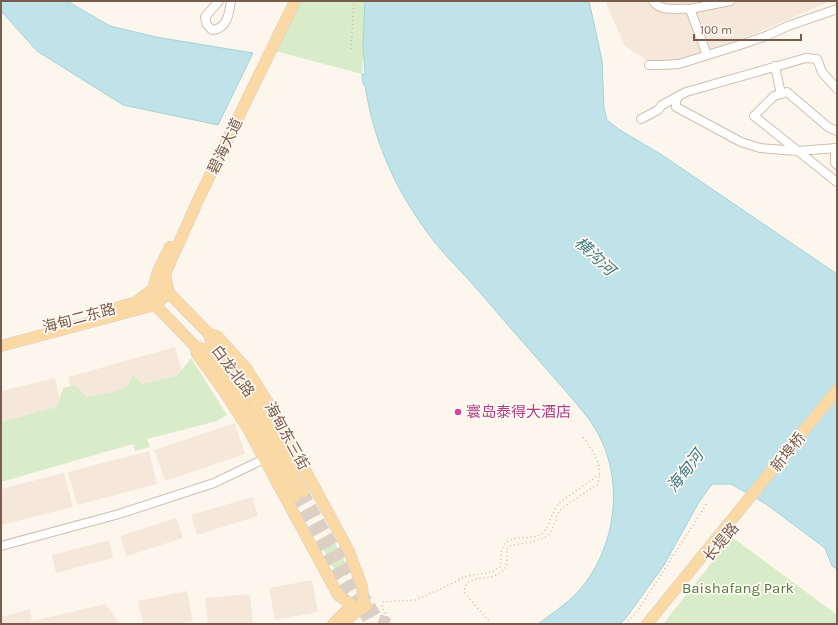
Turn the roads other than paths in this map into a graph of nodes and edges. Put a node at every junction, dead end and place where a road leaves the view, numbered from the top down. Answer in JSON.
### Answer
{"nodes":[{"id":1,"x":219,"y":1,"type":"edge"},
{"id":2,"x":231,"y":1,"type":"edge"},
{"id":3,"x":291,"y":1,"type":"edge"},
{"id":4,"x":295,"y":1,"type":"edge"},
{"id":5,"x":653,"y":1,"type":"edge"},
{"id":6,"x":730,"y":1,"type":"edge"},
{"id":7,"x":690,"y":9,"type":"junction"},
{"id":8,"x":837,"y":9,"type":"edge"},
{"id":9,"x":707,"y":55,"type":"junction"},
{"id":10,"x":648,"y":65,"type":"dead end"},
{"id":11,"x":775,"y":66,"type":"junction"},
{"id":12,"x":837,"y":89,"type":"edge"},
{"id":13,"x":781,"y":94,"type":"junction"},
{"id":14,"x":678,"y":97,"type":"junction"},
{"id":15,"x":641,"y":119,"type":"dead end"},
{"id":16,"x":837,"y":130,"type":"edge"},
{"id":17,"x":836,"y":148,"type":"edge"},
{"id":18,"x":797,"y":151,"type":"junction"},
{"id":19,"x":837,"y":164,"type":"edge"},
{"id":20,"x":837,"y":182,"type":"edge"},
{"id":21,"x":153,"y":289,"type":"junction"},
{"id":22,"x":169,"y":293,"type":"junction"},
{"id":23,"x":156,"y":305,"type":"junction"},
{"id":24,"x":209,"y":334,"type":"junction"},
{"id":25,"x":1,"y":338,"type":"edge"},
{"id":26,"x":1,"y":346,"type":"edge"},
{"id":27,"x":195,"y":346,"type":"junction"},
{"id":28,"x":837,"y":390,"type":"edge"},
{"id":29,"x":837,"y":402,"type":"edge"},
{"id":30,"x":264,"y":459,"type":"junction"},
{"id":31,"x":740,"y":515,"type":"junction"},
{"id":32,"x":1,"y":546,"type":"edge"},
{"id":33,"x":354,"y":608,"type":"junction"},
{"id":34,"x":334,"y":624,"type":"edge"},
{"id":35,"x":343,"y":624,"type":"edge"},
{"id":36,"x":648,"y":624,"type":"edge"},
{"id":37,"x":656,"y":624,"type":"edge"}],
"edges":[{"from":1,"to":2,"type":"street"},
{"from":3,"to":21,"type":"main road","name":"碧海大道"},
{"from":4,"to":22,"type":"main road","name":"碧海大道"},
{"from":5,"to":7,"type":"street"},
{"from":6,"to":7,"type":"street"},
{"from":7,"to":9,"type":"street"},
{"from":8,"to":9,"type":"street"},
{"from":9,"to":10,"type":"street"},
{"from":11,"to":12,"type":"street"},
{"from":11,"to":13,"type":"street"},
{"from":11,"to":14,"type":"street"},
{"from":13,"to":16,"type":"street"},
{"from":13,"to":18,"type":"street"},
{"from":14,"to":15,"type":"street"},
{"from":14,"to":18,"type":"street"},
{"from":17,"to":18,"type":"street"},
{"from":17,"to":19,"type":"street"},
{"from":18,"to":20,"type":"street"},
{"from":21,"to":22,"type":"main road"},
{"from":21,"to":23,"type":"main road"},
{"from":21,"to":25,"type":"main road","name":"海甸二东路"},
{"from":22,"to":23,"type":"main road"},
{"from":22,"to":24,"type":"main road","name":"海甸东三街"},
{"from":23,"to":26,"type":"main road","name":"海甸二东路"},
{"from":23,"to":27,"type":"main road","name":"海甸东三街"},
{"from":24,"to":27,"type":"main road","name":"白龙北路"},
{"from":24,"to":33,"type":"main road","name":"海甸东三街"},
{"from":27,"to":30,"type":"main road","name":"海甸东三街"},
{"from":28,"to":31,"type":"main road","name":"新埠桥"},
{"from":29,"to":31,"type":"main road","name":"新埠桥"},
{"from":30,"to":32,"type":"street"},
{"from":30,"to":33,"type":"main road","name":"海甸东三街"},
{"from":31,"to":36,"type":"main road"},
{"from":31,"to":37,"type":"main road","name":"长堤路"},
{"from":33,"to":34,"type":"main road"},
{"from":33,"to":35,"type":"main road"}]}
